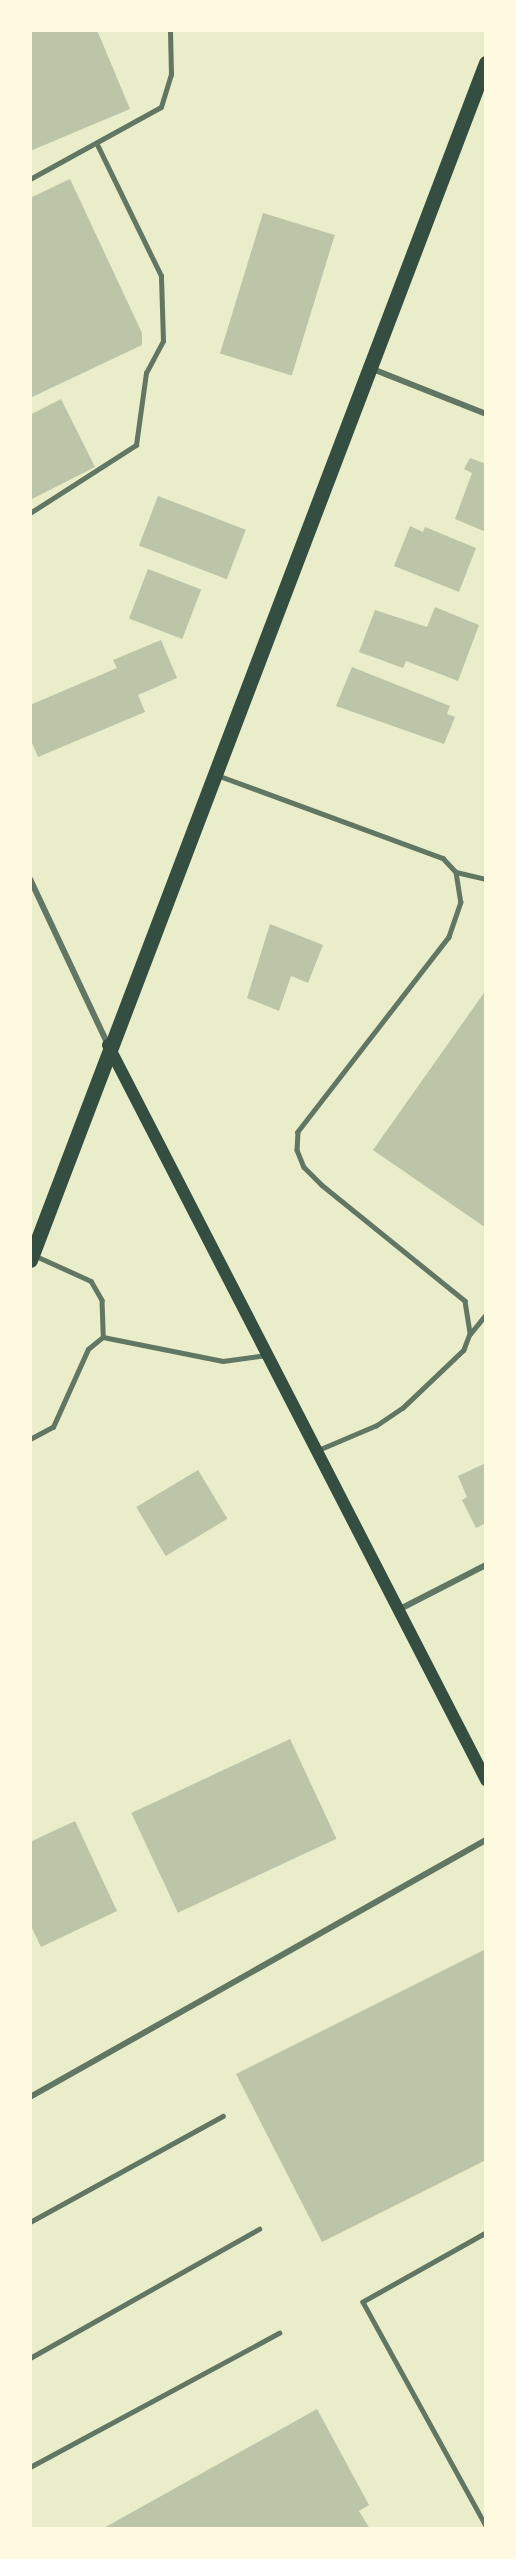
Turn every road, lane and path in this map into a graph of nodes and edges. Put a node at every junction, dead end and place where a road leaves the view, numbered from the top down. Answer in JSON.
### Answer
{"nodes":[{"id":1,"x":170,"y":30,"type":"edge"},
{"id":2,"x":486,"y":63,"type":"edge"},
{"id":3,"x":97,"y":145,"type":"junction"},
{"id":4,"x":30,"y":179,"type":"edge"},
{"id":5,"x":370,"y":368,"type":"junction"},
{"id":6,"x":486,"y":414,"type":"edge"},
{"id":7,"x":30,"y":513,"type":"edge"},
{"id":8,"x":217,"y":775,"type":"junction"},
{"id":9,"x":456,"y":872,"type":"junction"},
{"id":10,"x":30,"y":879,"type":"edge"},
{"id":11,"x":486,"y":879,"type":"edge"},
{"id":12,"x":108,"y":1045,"type":"junction"},
{"id":13,"x":31,"y":1257,"type":"edge"},
{"id":14,"x":486,"y":1314,"type":"edge"},
{"id":15,"x":470,"y":1334,"type":"junction"},
{"id":16,"x":103,"y":1337,"type":"junction"},
{"id":17,"x":267,"y":1355,"type":"junction"},
{"id":18,"x":30,"y":1439,"type":"edge"},
{"id":19,"x":316,"y":1451,"type":"junction"},
{"id":20,"x":486,"y":1565,"type":"edge"},
{"id":21,"x":398,"y":1610,"type":"junction"},
{"id":22,"x":486,"y":1780,"type":"edge"},
{"id":23,"x":486,"y":1840,"type":"edge"},
{"id":24,"x":30,"y":2097,"type":"edge"},
{"id":25,"x":223,"y":2116,"type":"dead end"},
{"id":26,"x":30,"y":2222,"type":"edge"},
{"id":27,"x":258,"y":2229,"type":"dead end"},
{"id":28,"x":486,"y":2233,"type":"edge"},
{"id":29,"x":279,"y":2332,"type":"dead end"},
{"id":30,"x":30,"y":2358,"type":"edge"},
{"id":31,"x":30,"y":2467,"type":"edge"},
{"id":32,"x":486,"y":2526,"type":"edge"}],
"edges":[{"from":1,"to":3,"type":"lane"},
{"from":2,"to":5,"type":"main road"},
{"from":3,"to":4,"type":"lane"},
{"from":3,"to":7,"type":"lane"},
{"from":5,"to":6,"type":"street"},
{"from":5,"to":8,"type":"main road"},
{"from":8,"to":9,"type":"lane"},
{"from":8,"to":12,"type":"main road"},
{"from":9,"to":11,"type":"lane"},
{"from":9,"to":15,"type":"lane"},
{"from":10,"to":12,"type":"street"},
{"from":12,"to":13,"type":"main road"},
{"from":12,"to":17,"type":"main road"},
{"from":13,"to":16,"type":"lane"},
{"from":14,"to":15,"type":"lane"},
{"from":15,"to":19,"type":"lane"},
{"from":16,"to":17,"type":"lane"},
{"from":16,"to":18,"type":"lane"},
{"from":17,"to":19,"type":"main road"},
{"from":19,"to":21,"type":"main road"},
{"from":20,"to":21,"type":"street"},
{"from":21,"to":22,"type":"main road"},
{"from":23,"to":24,"type":"street"},
{"from":25,"to":26,"type":"lane"},
{"from":27,"to":30,"type":"lane"},
{"from":28,"to":32,"type":"lane"},
{"from":29,"to":31,"type":"lane"}]}
